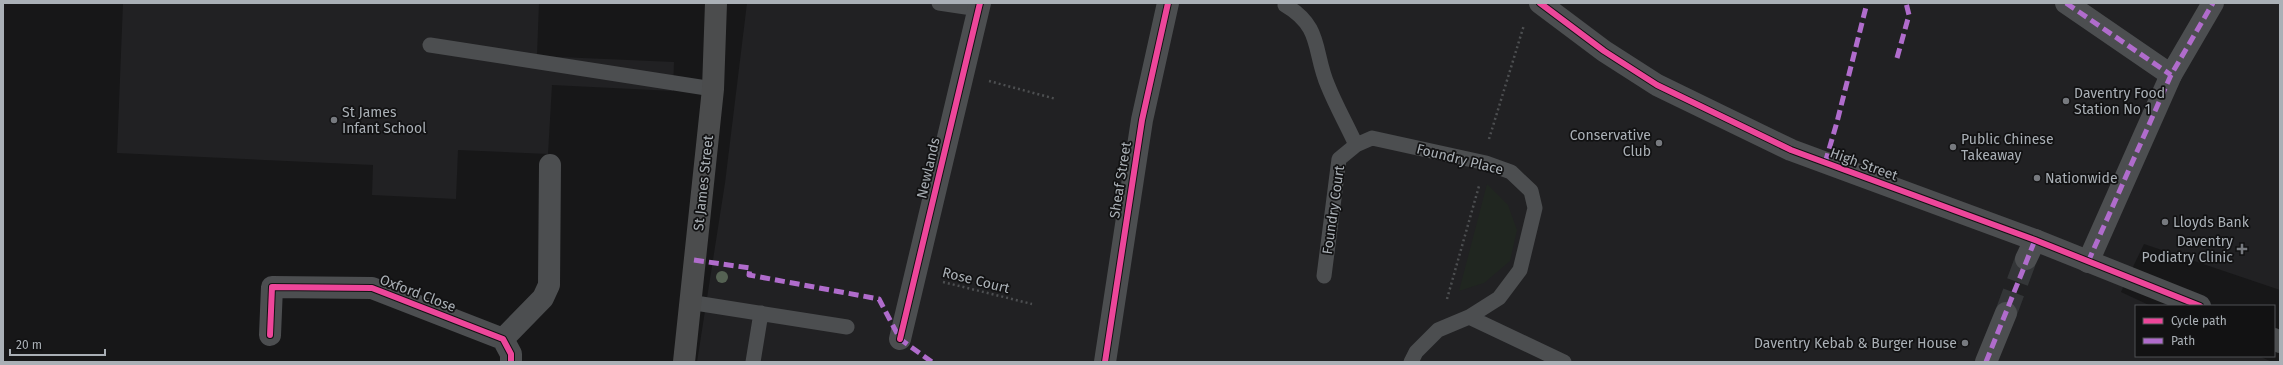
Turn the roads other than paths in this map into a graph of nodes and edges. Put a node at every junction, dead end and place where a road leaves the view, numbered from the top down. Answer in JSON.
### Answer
{"nodes":[{"id":1,"x":716,"y":3,"type":"edge"},
{"id":2,"x":939,"y":3,"type":"edge"},
{"id":3,"x":1168,"y":3,"type":"edge"},
{"id":4,"x":1540,"y":3,"type":"edge"},
{"id":5,"x":2066,"y":3,"type":"edge"},
{"id":6,"x":2213,"y":3,"type":"edge"},
{"id":7,"x":1285,"y":5,"type":"dead end"},
{"id":8,"x":979,"y":6,"type":"edge"},
{"id":9,"x":430,"y":46,"type":"dead end"},
{"id":10,"x":2171,"y":75,"type":"junction"},
{"id":11,"x":713,"y":89,"type":"junction"},
{"id":12,"x":1372,"y":138,"type":"joint"},
{"id":13,"x":1356,"y":145,"type":"junction"},
{"id":14,"x":550,"y":165,"type":"dead end"},
{"id":15,"x":2088,"y":262,"type":"junction"},
{"id":16,"x":1324,"y":276,"type":"dead end"},
{"id":17,"x":689,"y":302,"type":"junction"},
{"id":18,"x":2197,"y":305,"type":"edge"},
{"id":19,"x":761,"y":313,"type":"junction"},
{"id":20,"x":2006,"y":313,"type":"tunnel mouth"},
{"id":21,"x":1469,"y":317,"type":"junction"},
{"id":22,"x":846,"y":327,"type":"dead end"},
{"id":23,"x":270,"y":335,"type":"dead end"},
{"id":24,"x":900,"y":338,"type":"dead end"},
{"id":25,"x":504,"y":339,"type":"junction"},
{"id":26,"x":511,"y":362,"type":"edge"},
{"id":27,"x":684,"y":362,"type":"edge"},
{"id":28,"x":753,"y":362,"type":"edge"},
{"id":29,"x":1105,"y":362,"type":"edge"},
{"id":30,"x":1411,"y":362,"type":"edge"},
{"id":31,"x":1564,"y":362,"type":"edge"},
{"id":32,"x":1986,"y":362,"type":"edge"}],
"edges":[{"from":1,"to":11,"type":"main road","name":"St James Street"},
{"from":2,"to":8,"type":"lane"},
{"from":3,"to":29,"type":"street","name":"Sheaf Street"},
{"from":4,"to":15,"type":"street","name":"High Street"},
{"from":5,"to":10,"type":"street"},
{"from":6,"to":10,"type":"street"},
{"from":7,"to":13,"type":"lane"},
{"from":8,"to":24,"type":"street","name":"Newlands"},
{"from":9,"to":11,"type":"lane"},
{"from":10,"to":15,"type":"street"},
{"from":11,"to":17,"type":"main road","name":"St James Street"},
{"from":12,"to":13,"type":"lane","name":"Foundry Court"},
{"from":12,"to":21,"type":"lane","name":"Foundry Place"},
{"from":13,"to":16,"type":"lane","name":"Foundry Court"},
{"from":14,"to":25,"type":"street"},
{"from":15,"to":18,"type":"street","name":"High Street"},
{"from":17,"to":19,"type":"lane"},
{"from":17,"to":27,"type":"main road","name":"St James Street"},
{"from":19,"to":22,"type":"lane"},
{"from":19,"to":28,"type":"lane"},
{"from":20,"to":32,"type":"street"},
{"from":21,"to":30,"type":"lane","name":"Foundry Place"},
{"from":21,"to":31,"type":"lane"},
{"from":23,"to":25,"type":"street","name":"Oxford Close"},
{"from":25,"to":26,"type":"street"}]}
